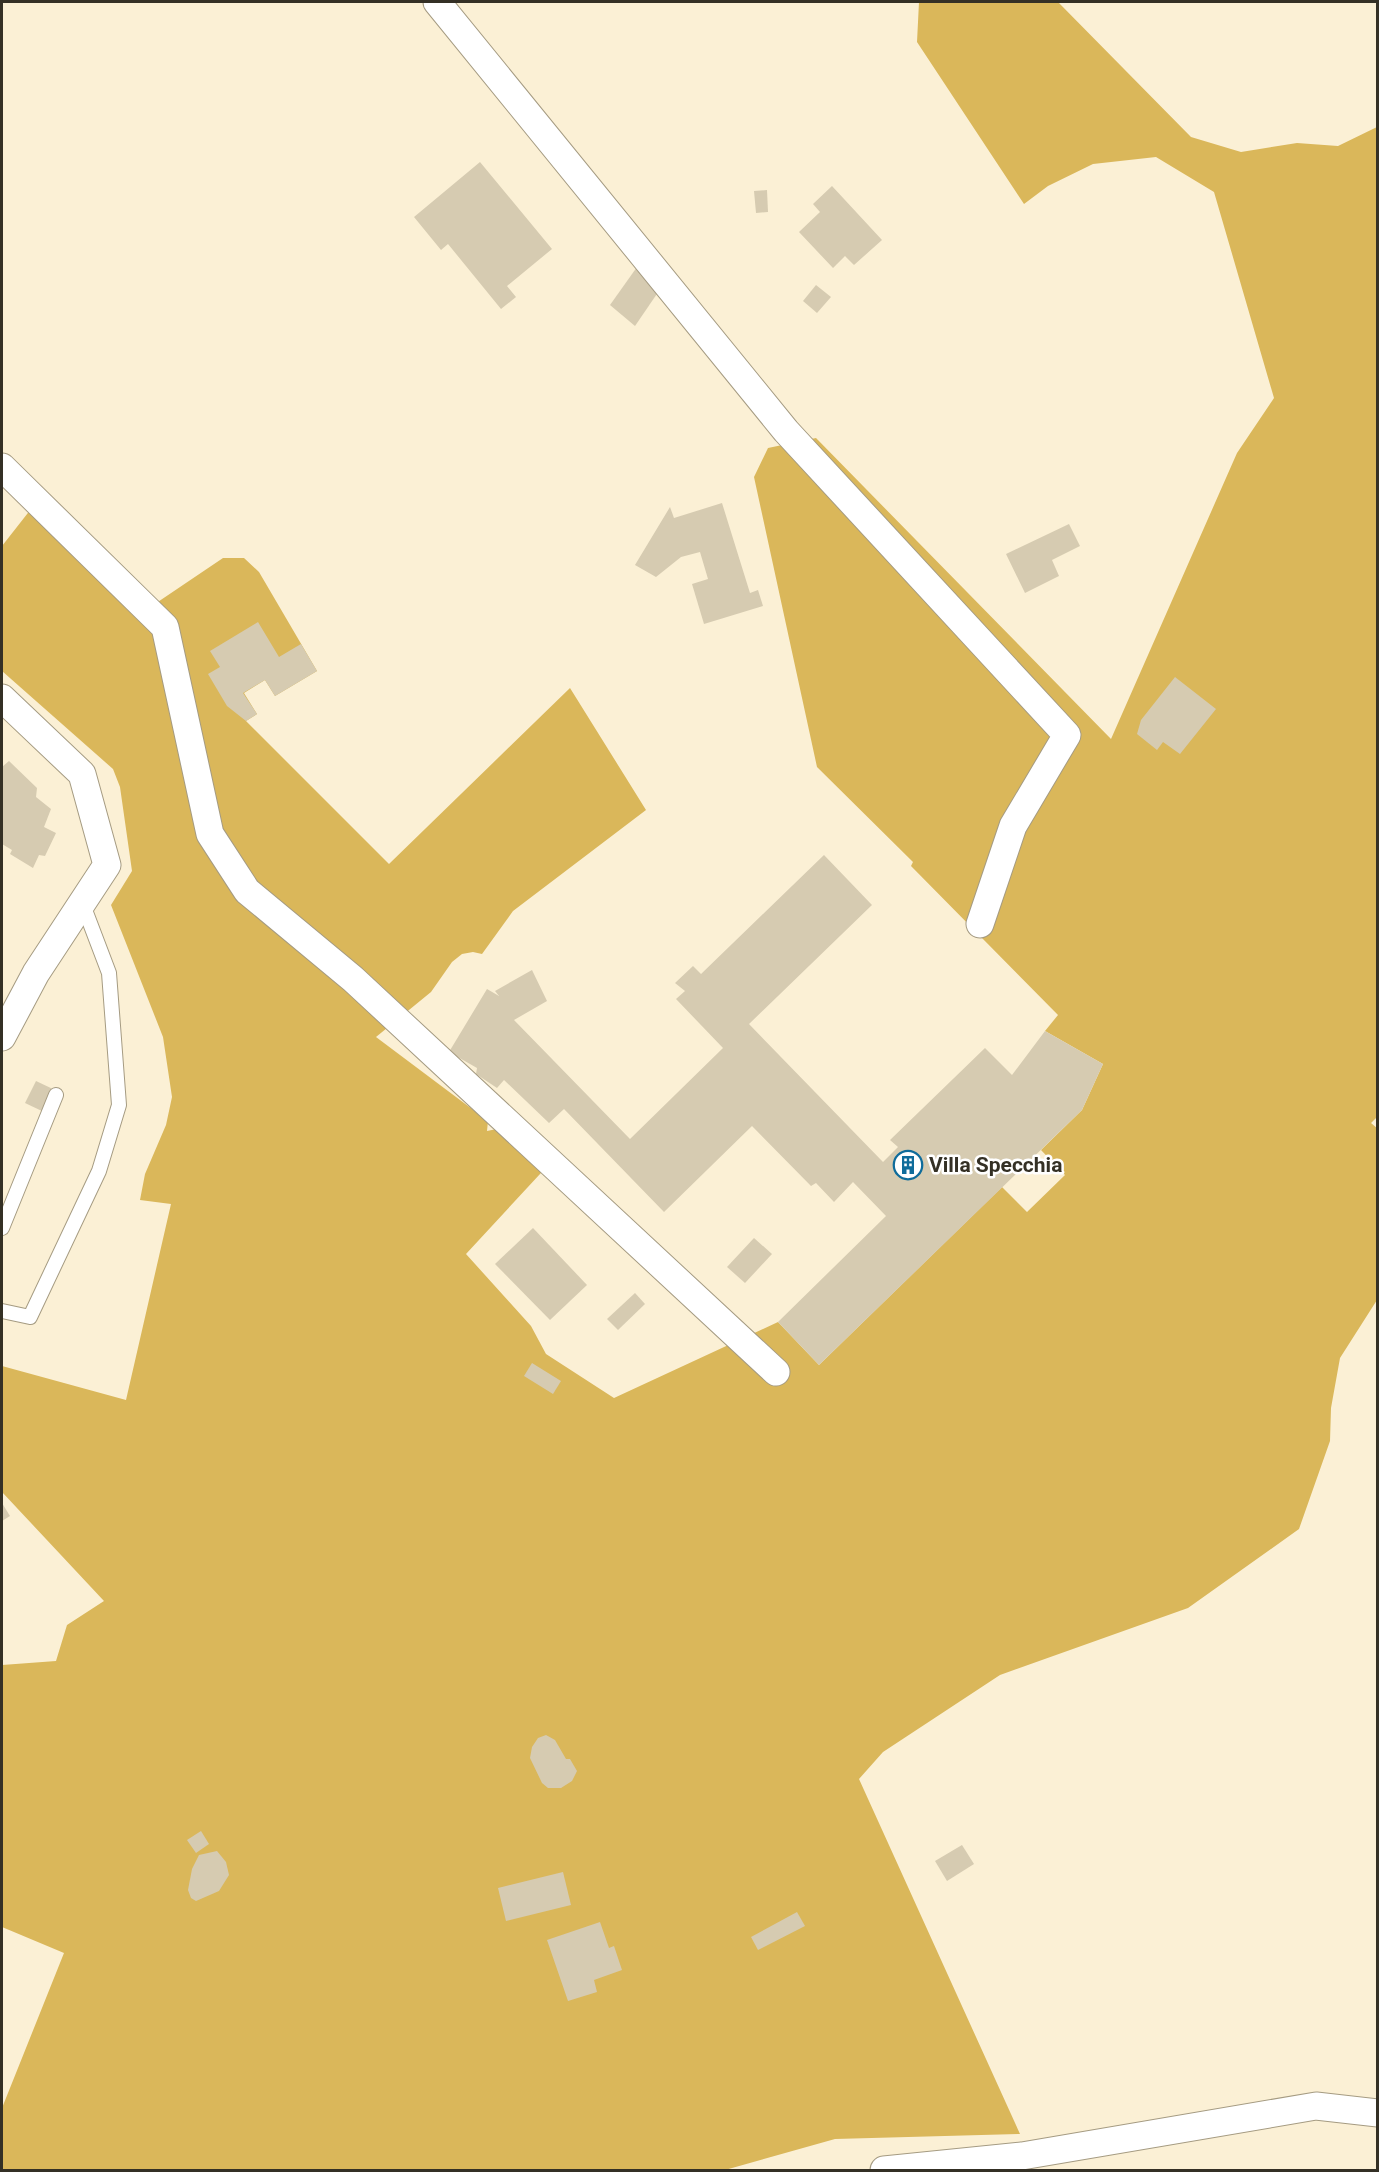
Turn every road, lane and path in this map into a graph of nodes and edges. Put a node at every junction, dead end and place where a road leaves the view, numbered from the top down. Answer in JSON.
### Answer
{"nodes":[{"id":1,"x":437,"y":2,"type":"edge"},
{"id":2,"x":2,"y":467,"type":"edge"},
{"id":3,"x":2,"y":698,"type":"edge"},
{"id":4,"x":82,"y":902,"type":"junction"},
{"id":5,"x":980,"y":924,"type":"dead end"},
{"id":6,"x":2,"y":1037,"type":"edge"},
{"id":7,"x":56,"y":1095,"type":"dead end"},
{"id":8,"x":2,"y":1228,"type":"edge"},
{"id":9,"x":2,"y":1311,"type":"edge"},
{"id":10,"x":776,"y":1372,"type":"dead end"},
{"id":11,"x":1377,"y":2113,"type":"edge"},
{"id":12,"x":884,"y":2170,"type":"edge"}],
"edges":[{"from":1,"to":5,"type":"street"},
{"from":2,"to":10,"type":"street"},
{"from":3,"to":4,"type":"street"},
{"from":4,"to":6,"type":"street"},
{"from":4,"to":9,"type":"lane"},
{"from":7,"to":8,"type":"lane"},
{"from":11,"to":12,"type":"street"}]}
